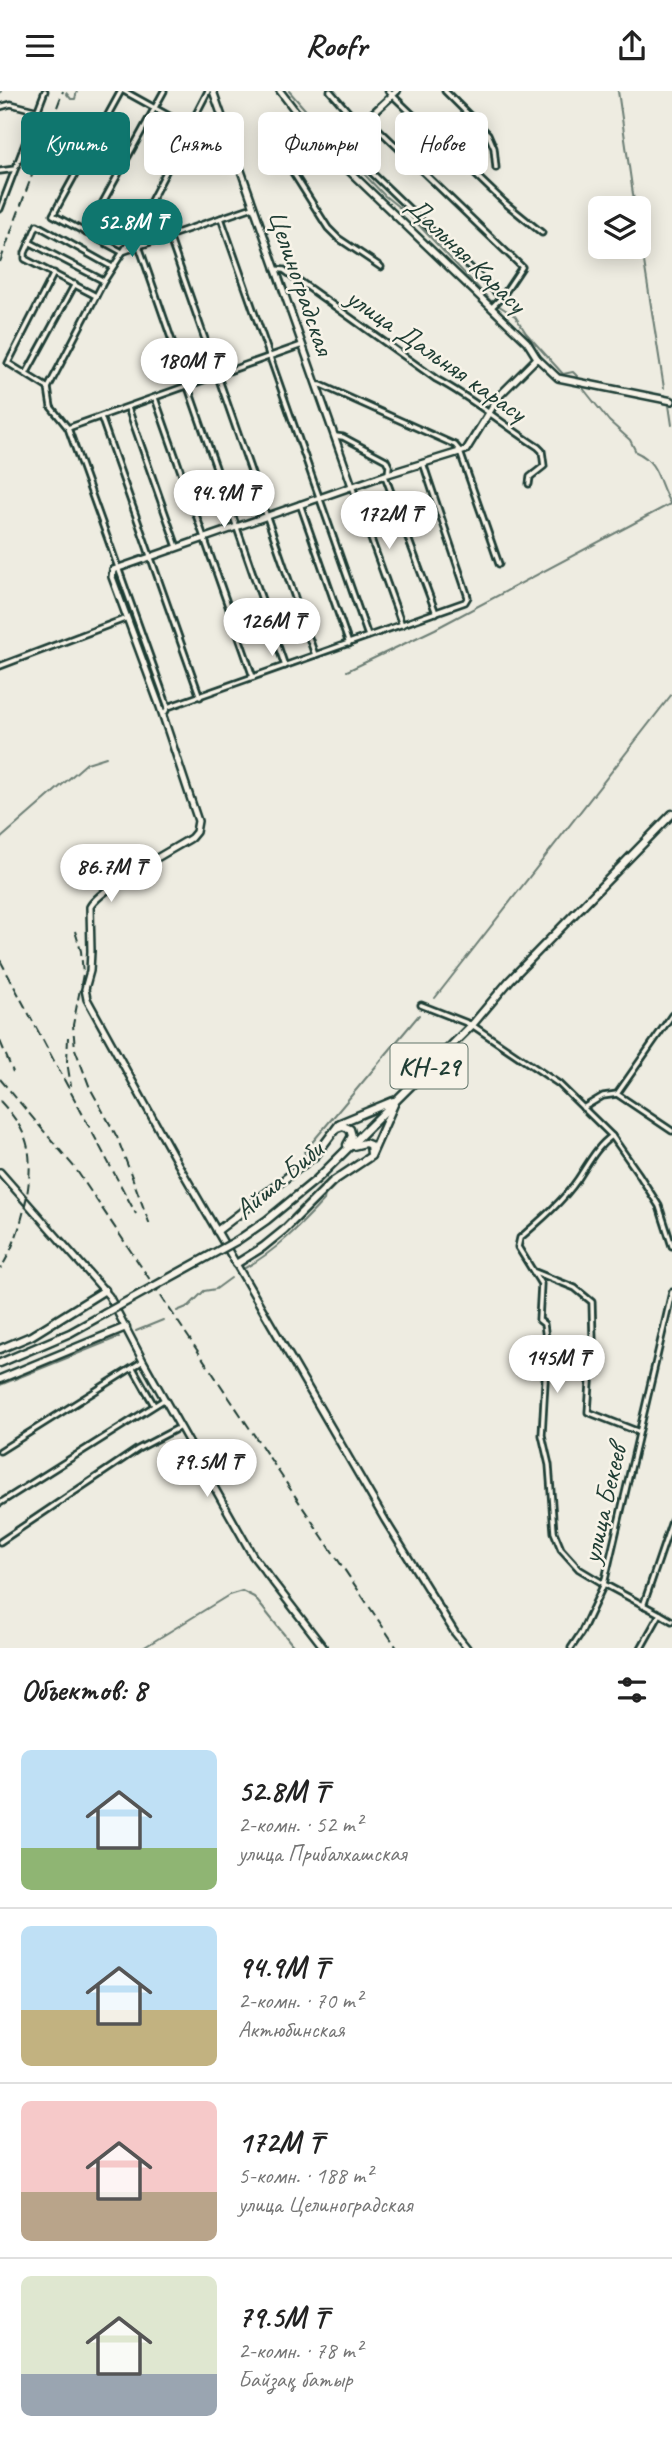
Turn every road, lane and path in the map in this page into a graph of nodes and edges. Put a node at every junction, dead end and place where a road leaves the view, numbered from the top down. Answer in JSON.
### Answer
{"nodes":[{"id":1,"x":45,"y":91,"type":"edge"},
{"id":2,"x":122,"y":91,"type":"edge"},
{"id":3,"x":164,"y":91,"type":"edge"},
{"id":4,"x":208,"y":91,"type":"edge"},
{"id":5,"x":213,"y":91,"type":"edge"},
{"id":6,"x":280,"y":91,"type":"edge"},
{"id":7,"x":330,"y":91,"type":"edge"},
{"id":8,"x":445,"y":91,"type":"edge"},
{"id":9,"x":393,"y":93,"type":"edge"},
{"id":10,"x":0,"y":107,"type":"edge"},
{"id":11,"x":155,"y":109,"type":"junction"},
{"id":12,"x":38,"y":111,"type":"junction"},
{"id":13,"x":161,"y":112,"type":"edge"},
{"id":14,"x":197,"y":112,"type":"edge"},
{"id":15,"x":296,"y":112,"type":"edge"},
{"id":16,"x":348,"y":112,"type":"edge"},
{"id":17,"x":373,"y":112,"type":"edge"},
{"id":18,"x":381,"y":131,"type":"edge"},
{"id":19,"x":495,"y":168,"type":"dead end"},
{"id":20,"x":15,"y":169,"type":"junction"},
{"id":21,"x":0,"y":171,"type":"edge"},
{"id":22,"x":163,"y":175,"type":"edge"},
{"id":23,"x":295,"y":175,"type":"edge"},
{"id":24,"x":363,"y":175,"type":"edge"},
{"id":25,"x":367,"y":175,"type":"edge"},
{"id":26,"x":254,"y":207,"type":"junction"},
{"id":27,"x":0,"y":209,"type":"edge"},
{"id":28,"x":221,"y":218,"type":"junction"},
{"id":29,"x":86,"y":233,"type":"junction"},
{"id":30,"x":542,"y":233,"type":"dead end"},
{"id":31,"x":169,"y":236,"type":"junction"},
{"id":32,"x":31,"y":243,"type":"junction"},
{"id":33,"x":139,"y":246,"type":"junction"},
{"id":34,"x":122,"y":252,"type":"junction"},
{"id":35,"x":112,"y":267,"type":"junction"},
{"id":36,"x":381,"y":267,"type":"dead end"},
{"id":37,"x":275,"y":269,"type":"junction"},
{"id":38,"x":54,"y":273,"type":"junction"},
{"id":39,"x":104,"y":281,"type":"junction"},
{"id":40,"x":75,"y":284,"type":"junction"},
{"id":41,"x":96,"y":296,"type":"junction"},
{"id":42,"x":501,"y":298,"type":"junction"},
{"id":43,"x":492,"y":307,"type":"junction"},
{"id":44,"x":302,"y":345,"type":"junction"},
{"id":45,"x":270,"y":357,"type":"junction"},
{"id":46,"x":537,"y":358,"type":"junction"},
{"id":47,"x":26,"y":374,"type":"junction"},
{"id":48,"x":217,"y":376,"type":"junction"},
{"id":49,"x":316,"y":384,"type":"junction"},
{"id":50,"x":187,"y":386,"type":"junction"},
{"id":51,"x":48,"y":388,"type":"junction"},
{"id":52,"x":155,"y":398,"type":"junction"},
{"id":53,"x":672,"y":401,"type":"edge"},
{"id":54,"x":128,"y":408,"type":"junction"},
{"id":55,"x":488,"y":414,"type":"junction"},
{"id":56,"x":101,"y":417,"type":"junction"},
{"id":57,"x":68,"y":428,"type":"junction"},
{"id":58,"x":335,"y":436,"type":"junction"},
{"id":59,"x":460,"y":452,"type":"junction"},
{"id":60,"x":423,"y":463,"type":"junction"},
{"id":61,"x":386,"y":475,"type":"junction"},
{"id":62,"x":529,"y":484,"type":"dead end"},
{"id":63,"x":352,"y":486,"type":"junction"},
{"id":64,"x":319,"y":498,"type":"junction"},
{"id":65,"x":300,"y":504,"type":"junction"},
{"id":66,"x":266,"y":516,"type":"junction"},
{"id":67,"x":235,"y":527,"type":"junction"},
{"id":68,"x":205,"y":538,"type":"junction"},
{"id":69,"x":177,"y":547,"type":"junction"},
{"id":70,"x":150,"y":557,"type":"junction"},
{"id":71,"x":499,"y":565,"type":"dead end"},
{"id":72,"x":116,"y":569,"type":"junction"},
{"id":73,"x":436,"y":613,"type":"junction"},
{"id":74,"x":127,"y":618,"type":"junction"},
{"id":75,"x":402,"y":625,"type":"junction"},
{"id":76,"x":368,"y":636,"type":"junction"},
{"id":77,"x":349,"y":644,"type":"junction"},
{"id":78,"x":315,"y":655,"type":"junction"},
{"id":79,"x":0,"y":666,"type":"edge"},
{"id":80,"x":285,"y":666,"type":"junction"},
{"id":81,"x":253,"y":677,"type":"junction"},
{"id":82,"x":200,"y":697,"type":"junction"},
{"id":83,"x":168,"y":707,"type":"junction"},
{"id":84,"x":163,"y":716,"type":"junction"},
{"id":85,"x":672,"y":814,"type":"edge"},
{"id":86,"x":421,"y":1005,"type":"dead end"},
{"id":87,"x":672,"y":1015,"type":"edge"},
{"id":88,"x":472,"y":1025,"type":"junction"},
{"id":89,"x":617,"y":1094,"type":"junction"},
{"id":90,"x":396,"y":1100,"type":"junction"},
{"id":91,"x":583,"y":1108,"type":"junction"},
{"id":92,"x":336,"y":1128,"type":"junction"},
{"id":93,"x":672,"y":1131,"type":"edge"},
{"id":94,"x":612,"y":1136,"type":"junction"},
{"id":95,"x":344,"y":1150,"type":"junction"},
{"id":96,"x":371,"y":1156,"type":"junction"},
{"id":97,"x":0,"y":1172,"type":"edge"},
{"id":98,"x":218,"y":1231,"type":"junction"},
{"id":99,"x":672,"y":1246,"type":"edge"},
{"id":100,"x":236,"y":1264,"type":"junction"},
{"id":101,"x":533,"y":1272,"type":"junction"},
{"id":102,"x":105,"y":1290,"type":"junction"},
{"id":103,"x":672,"y":1292,"type":"edge"},
{"id":104,"x":126,"y":1327,"type":"junction"},
{"id":105,"x":0,"y":1349,"type":"edge"},
{"id":106,"x":143,"y":1361,"type":"junction"},
{"id":107,"x":0,"y":1363,"type":"edge"},
{"id":108,"x":133,"y":1367,"type":"junction"},
{"id":109,"x":151,"y":1374,"type":"junction"},
{"id":110,"x":0,"y":1379,"type":"edge"},
{"id":111,"x":140,"y":1381,"type":"junction"},
{"id":112,"x":165,"y":1399,"type":"junction"},
{"id":113,"x":154,"y":1405,"type":"junction"},
{"id":114,"x":182,"y":1426,"type":"junction"},
{"id":115,"x":639,"y":1433,"type":"junction"},
{"id":116,"x":0,"y":1451,"type":"edge"},
{"id":117,"x":0,"y":1503,"type":"edge"},
{"id":118,"x":672,"y":1521,"type":"edge"},
{"id":119,"x":0,"y":1542,"type":"edge"},
{"id":120,"x":604,"y":1584,"type":"junction"},
{"id":121,"x":643,"y":1606,"type":"junction"},
{"id":122,"x":660,"y":1614,"type":"junction"},
{"id":123,"x":672,"y":1621,"type":"edge"},
{"id":124,"x":324,"y":1648,"type":"edge"},
{"id":125,"x":467,"y":1648,"type":"edge"},
{"id":126,"x":571,"y":1648,"type":"edge"},
{"id":127,"x":641,"y":1648,"type":"edge"}],
"edges":[{"from":1,"to":12,"type":"street"},
{"from":2,"to":11,"type":"street"},
{"from":2,"to":29,"type":"street"},
{"from":3,"to":11,"type":"street"},
{"from":4,"to":14,"type":"street"},
{"from":5,"to":26,"type":"street","name":"Целиноградская"},
{"from":6,"to":15,"type":"street","name":"Дальняя Карасу"},
{"from":7,"to":16,"type":"street"},
{"from":8,"to":19,"type":"street"},
{"from":9,"to":17,"type":"street"},
{"from":9,"to":30,"type":"street"},
{"from":10,"to":12,"type":"street"},
{"from":11,"to":13,"type":"street"},
{"from":11,"to":29,"type":"street"},
{"from":12,"to":20,"type":"street"},
{"from":18,"to":42,"type":"street"},
{"from":20,"to":21,"type":"street"},
{"from":20,"to":27,"type":"street"},
{"from":22,"to":34,"type":"street"},
{"from":23,"to":36,"type":"street"},
{"from":24,"to":43,"type":"street","name":"Дальняя Карасу"},
{"from":25,"to":42,"type":"street"},
{"from":26,"to":28,"type":"street"},
{"from":26,"to":37,"type":"street","name":"Целиноградская"},
{"from":28,"to":31,"type":"street"},
{"from":28,"to":45,"type":"street"},
{"from":29,"to":34,"type":"street"},
{"from":31,"to":33,"type":"street"},
{"from":31,"to":48,"type":"street"},
{"from":32,"to":35,"type":"street"},
{"from":32,"to":38,"type":"street"},
{"from":32,"to":39,"type":"street"},
{"from":33,"to":34,"type":"street"},
{"from":33,"to":50,"type":"street"},
{"from":34,"to":35,"type":"street"},
{"from":35,"to":39,"type":"street"},
{"from":37,"to":44,"type":"street","name":"Целиноградская"},
{"from":37,"to":55,"type":"street","name":"улица Дальняя карасу"},
{"from":38,"to":40,"type":"street"},
{"from":38,"to":47,"type":"street"},
{"from":39,"to":41,"type":"street"},
{"from":40,"to":41,"type":"street"},
{"from":40,"to":47,"type":"street"},
{"from":41,"to":51,"type":"street"},
{"from":42,"to":43,"type":"street"},
{"from":43,"to":46,"type":"street","name":"Дальняя Карасу"},
{"from":44,"to":45,"type":"street"},
{"from":44,"to":49,"type":"street","name":"Целиноградская"},
{"from":45,"to":48,"type":"street"},
{"from":45,"to":64,"type":"street"},
{"from":46,"to":53,"type":"street","name":"Дальняя Карасу"},
{"from":46,"to":55,"type":"street"},
{"from":47,"to":51,"type":"street"},
{"from":48,"to":50,"type":"street"},
{"from":48,"to":66,"type":"street"},
{"from":49,"to":58,"type":"street","name":"Целиноградская"},
{"from":49,"to":59,"type":"street"},
{"from":50,"to":52,"type":"street"},
{"from":50,"to":67,"type":"street"},
{"from":51,"to":57,"type":"street"},
{"from":52,"to":54,"type":"street"},
{"from":52,"to":68,"type":"street"},
{"from":54,"to":56,"type":"street"},
{"from":54,"to":69,"type":"street"},
{"from":55,"to":59,"type":"street"},
{"from":55,"to":62,"type":"street","name":"улица Дальняя карасу"},
{"from":56,"to":57,"type":"street"},
{"from":56,"to":70,"type":"street"},
{"from":57,"to":72,"type":"street"},
{"from":58,"to":61,"type":"street"},
{"from":58,"to":63,"type":"street","name":"Целиноградская"},
{"from":59,"to":60,"type":"street"},
{"from":59,"to":71,"type":"street"},
{"from":60,"to":61,"type":"street"},
{"from":60,"to":73,"type":"street"},
{"from":61,"to":63,"type":"street"},
{"from":61,"to":73,"type":"street"},
{"from":63,"to":64,"type":"street"},
{"from":63,"to":75,"type":"street"},
{"from":64,"to":65,"type":"street"},
{"from":64,"to":76,"type":"street"},
{"from":65,"to":66,"type":"street"},
{"from":65,"to":77,"type":"street"},
{"from":66,"to":67,"type":"street"},
{"from":66,"to":78,"type":"street"},
{"from":67,"to":68,"type":"street"},
{"from":67,"to":80,"type":"street"},
{"from":68,"to":69,"type":"street"},
{"from":68,"to":81,"type":"street"},
{"from":69,"to":70,"type":"street"},
{"from":70,"to":72,"type":"street"},
{"from":70,"to":82,"type":"street"},
{"from":72,"to":74,"type":"street"},
{"from":72,"to":83,"type":"street"},
{"from":73,"to":75,"type":"street"},
{"from":74,"to":79,"type":"street"},
{"from":74,"to":84,"type":"street"},
{"from":75,"to":76,"type":"street"},
{"from":76,"to":77,"type":"street"},
{"from":77,"to":78,"type":"street"},
{"from":78,"to":80,"type":"street"},
{"from":80,"to":81,"type":"street"},
{"from":81,"to":82,"type":"street"},
{"from":82,"to":83,"type":"street"},
{"from":83,"to":84,"type":"street"},
{"from":84,"to":98,"type":"street"},
{"from":85,"to":88,"type":"main road","number":"КН-29"},
{"from":86,"to":88,"type":"street"},
{"from":87,"to":89,"type":"street"},
{"from":88,"to":90,"type":"main road","number":"КН-29"},
{"from":88,"to":91,"type":"street"},
{"from":89,"to":91,"type":"street"},
{"from":89,"to":93,"type":"street"},
{"from":90,"to":92,"type":"main road"},
{"from":90,"to":95,"type":"main road","number":"КН-29"},
{"from":90,"to":96,"type":"main road"},
{"from":91,"to":94,"type":"street"},
{"from":92,"to":95,"type":"main road"},
{"from":92,"to":98,"type":"main road"},
{"from":94,"to":99,"type":"street"},
{"from":94,"to":101,"type":"street"},
{"from":95,"to":96,"type":"main road"},
{"from":95,"to":107,"type":"main road","name":"Айша Биби","number":"КН-29","bridge":true},
{"from":96,"to":100,"type":"main road"},
{"from":97,"to":102,"type":"street"},
{"from":98,"to":100,"type":"street"},
{"from":100,"to":125,"type":"street"},
{"from":101,"to":115,"type":"street"},
{"from":101,"to":120,"type":"street"},
{"from":102,"to":104,"type":"street"},
{"from":102,"to":105,"type":"main road"},
{"from":103,"to":115,"type":"street","name":"улица Бекеев"},
{"from":104,"to":106,"type":"street"},
{"from":104,"to":110,"type":"main road"},
{"from":106,"to":108,"type":"street"},
{"from":106,"to":109,"type":"street"},
{"from":108,"to":111,"type":"street"},
{"from":108,"to":116,"type":"street"},
{"from":109,"to":111,"type":"street"},
{"from":109,"to":112,"type":"street"},
{"from":111,"to":113,"type":"street"},
{"from":112,"to":113,"type":"street"},
{"from":112,"to":114,"type":"street"},
{"from":113,"to":117,"type":"street"},
{"from":114,"to":119,"type":"street"},
{"from":114,"to":124,"type":"street"},
{"from":115,"to":120,"type":"street","name":"улица Бекеев"},
{"from":118,"to":121,"type":"street"},
{"from":120,"to":121,"type":"street","name":"улица Бекеев"},
{"from":120,"to":126,"type":"street"},
{"from":121,"to":122,"type":"street","name":"улица Бекеев"},
{"from":122,"to":123,"type":"street","name":"улица Бекеев"},
{"from":122,"to":127,"type":"street"}]}
